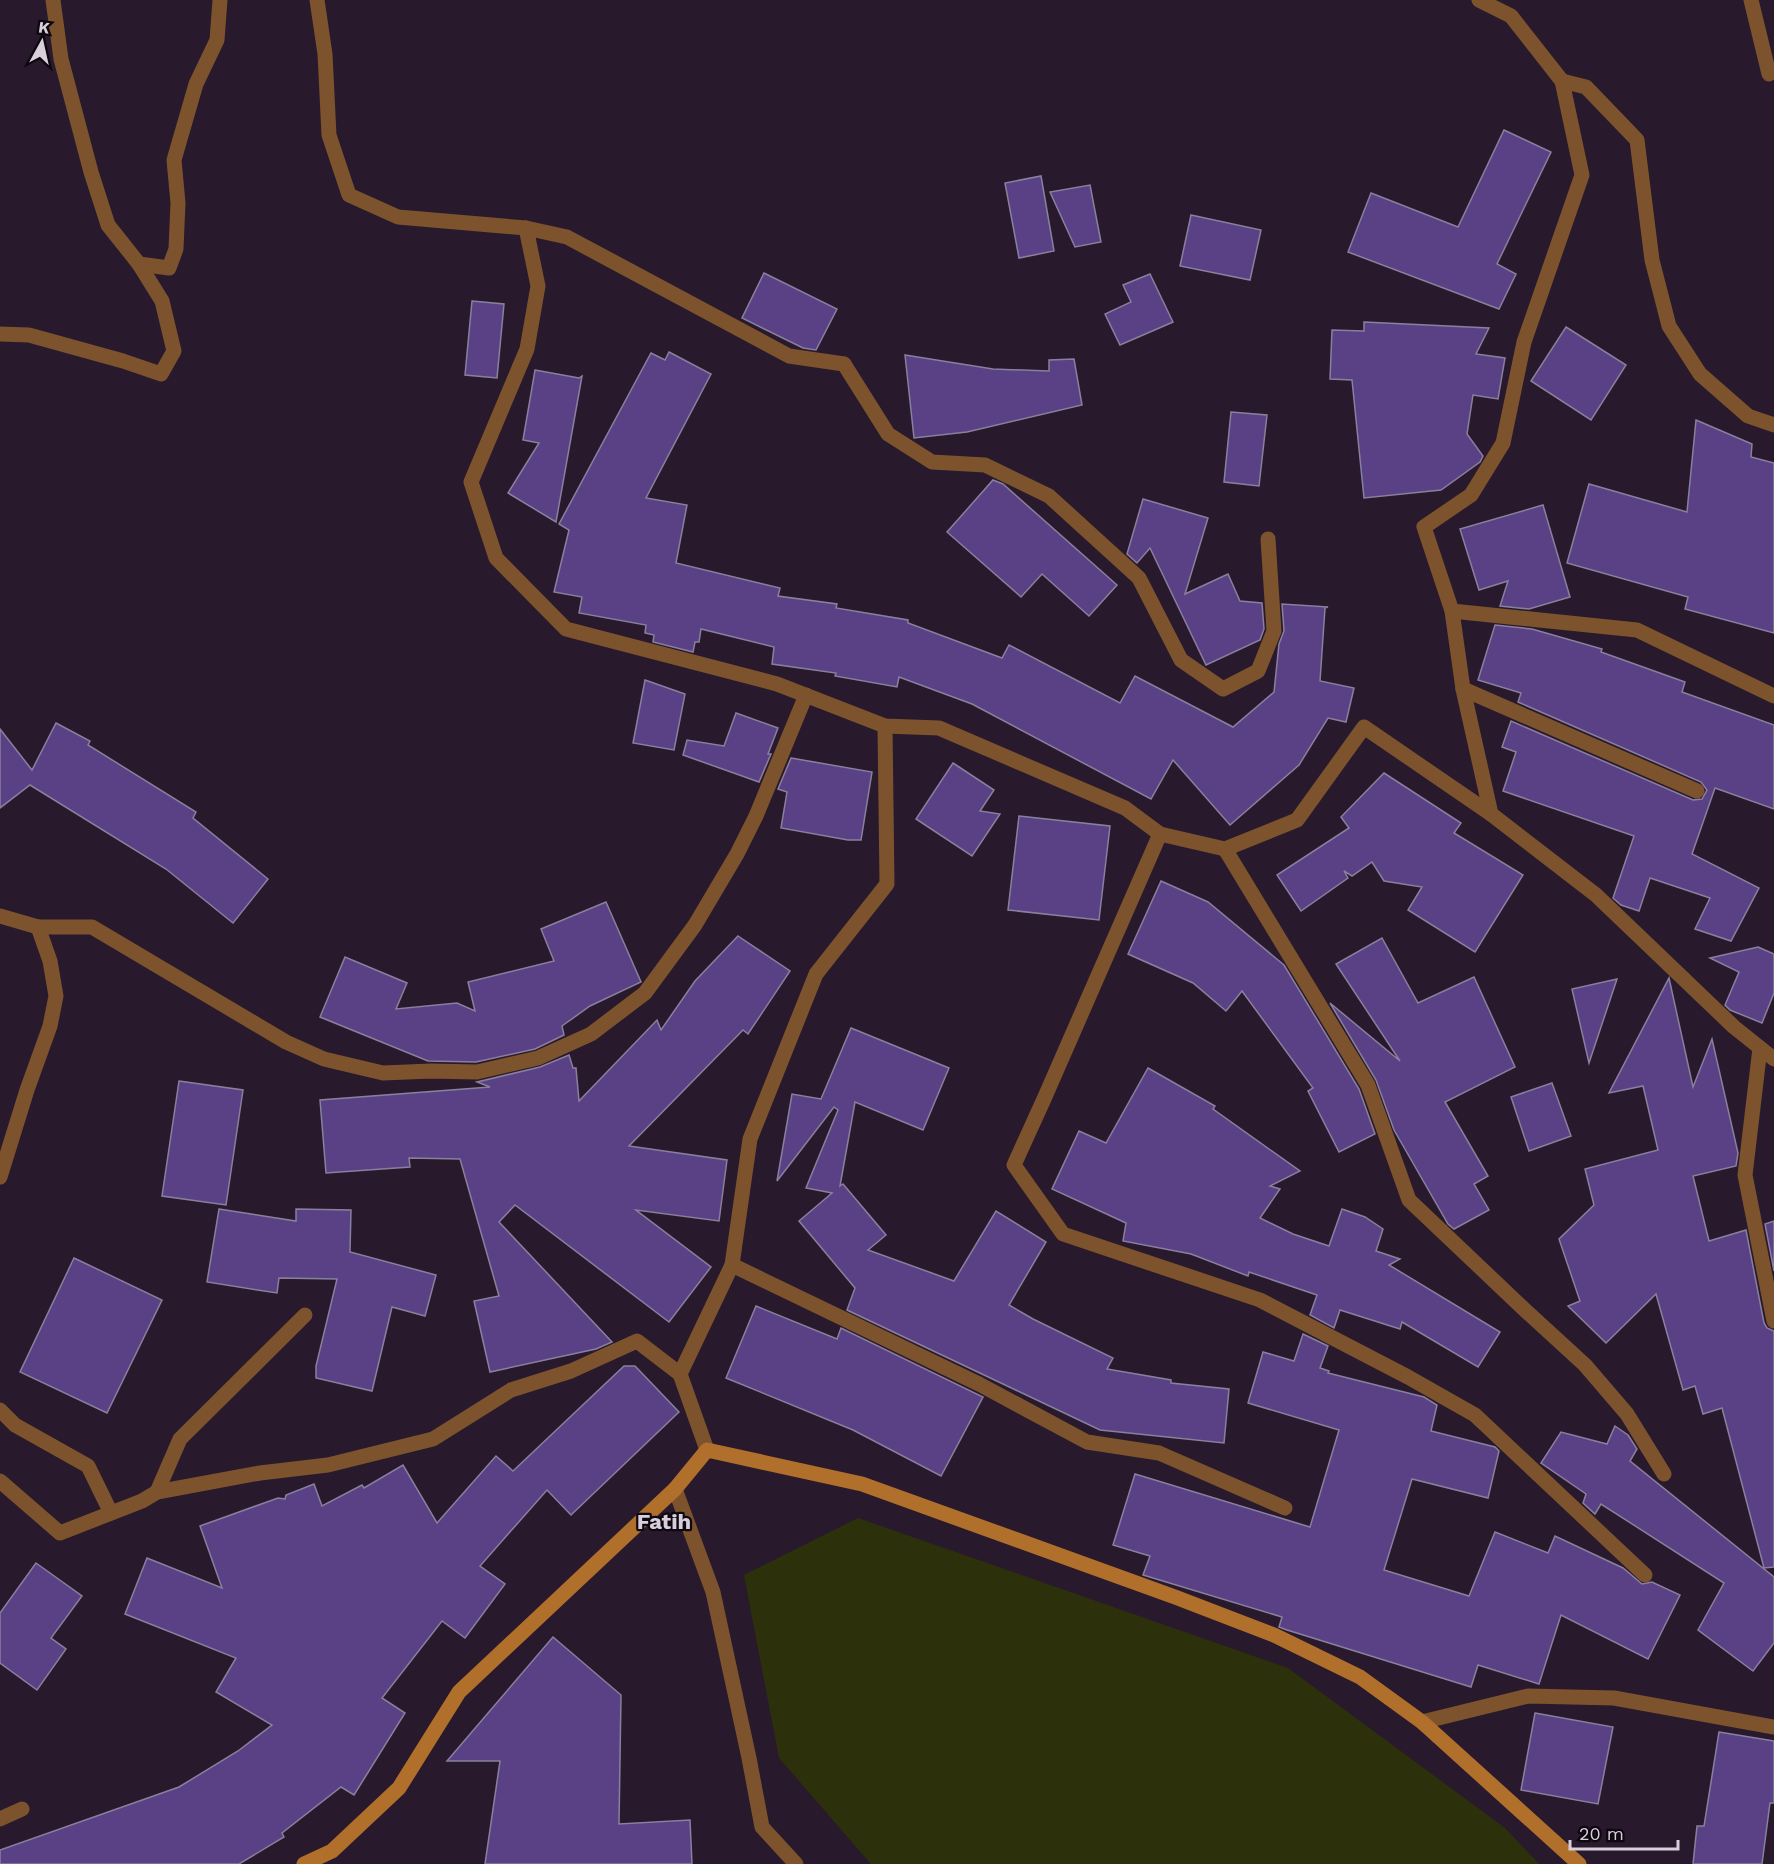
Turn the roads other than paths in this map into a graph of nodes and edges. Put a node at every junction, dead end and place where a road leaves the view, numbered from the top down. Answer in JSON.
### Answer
{"nodes":[{"id":1,"x":53,"y":0,"type":"edge"},
{"id":2,"x":220,"y":0,"type":"edge"},
{"id":3,"x":317,"y":0,"type":"edge"},
{"id":4,"x":1479,"y":0,"type":"edge"},
{"id":5,"x":1751,"y":0,"type":"edge"},
{"id":6,"x":1769,"y":74,"type":"dead end"},
{"id":7,"x":1562,"y":81,"type":"junction"},
{"id":8,"x":526,"y":228,"type":"junction"},
{"id":9,"x":139,"y":264,"type":"junction"},
{"id":10,"x":0,"y":334,"type":"edge"},
{"id":11,"x":1774,"y":425,"type":"edge"},
{"id":12,"x":1268,"y":539,"type":"dead end"},
{"id":13,"x":1452,"y":611,"type":"junction"},
{"id":14,"x":1463,"y":689,"type":"junction"},
{"id":15,"x":806,"y":695,"type":"junction"},
{"id":16,"x":1774,"y":696,"type":"edge"},
{"id":17,"x":885,"y":726,"type":"junction"},
{"id":18,"x":1697,"y":791,"type":"dead end"},
{"id":19,"x":1491,"y":814,"type":"junction"},
{"id":20,"x":1160,"y":834,"type":"junction"},
{"id":21,"x":1225,"y":849,"type":"junction"},
{"id":22,"x":0,"y":916,"type":"edge"},
{"id":23,"x":38,"y":927,"type":"junction"},
{"id":24,"x":1760,"y":1048,"type":"junction"},
{"id":25,"x":1774,"y":1059,"type":"edge"},
{"id":26,"x":0,"y":1177,"type":"edge"},
{"id":27,"x":732,"y":1265,"type":"junction"},
{"id":28,"x":305,"y":1315,"type":"dead end"},
{"id":29,"x":1774,"y":1320,"type":"edge"},
{"id":30,"x":680,"y":1374,"type":"junction"},
{"id":31,"x":0,"y":1410,"type":"edge"},
{"id":32,"x":707,"y":1450,"type":"junction"},
{"id":33,"x":1664,"y":1474,"type":"dead end"},
{"id":34,"x":0,"y":1481,"type":"edge"},
{"id":35,"x":675,"y":1489,"type":"junction"},
{"id":36,"x":158,"y":1492,"type":"junction"},
{"id":37,"x":1285,"y":1508,"type":"dead end"},
{"id":38,"x":111,"y":1513,"type":"junction"},
{"id":39,"x":1645,"y":1575,"type":"dead end"},
{"id":40,"x":1422,"y":1722,"type":"junction"},
{"id":41,"x":1774,"y":1727,"type":"edge"},
{"id":42,"x":22,"y":1809,"type":"dead end"},
{"id":43,"x":0,"y":1819,"type":"edge"},
{"id":44,"x":304,"y":1864,"type":"edge"},
{"id":45,"x":796,"y":1864,"type":"edge"},
{"id":46,"x":1579,"y":1864,"type":"edge"}],
"edges":[{"from":1,"to":9,"type":"street"},
{"from":2,"to":9,"type":"street"},
{"from":3,"to":8,"type":"street"},
{"from":4,"to":7,"type":"street"},
{"from":5,"to":6,"type":"street"},
{"from":7,"to":11,"type":"street"},
{"from":7,"to":13,"type":"street"},
{"from":8,"to":12,"type":"street"},
{"from":8,"to":15,"type":"street"},
{"from":9,"to":10,"type":"street"},
{"from":13,"to":14,"type":"street"},
{"from":13,"to":16,"type":"street"},
{"from":14,"to":18,"type":"street"},
{"from":14,"to":19,"type":"street"},
{"from":15,"to":17,"type":"street"},
{"from":15,"to":23,"type":"street"},
{"from":17,"to":20,"type":"street"},
{"from":17,"to":27,"type":"street"},
{"from":19,"to":21,"type":"street"},
{"from":19,"to":24,"type":"street"},
{"from":20,"to":21,"type":"street"},
{"from":20,"to":39,"type":"street"},
{"from":21,"to":33,"type":"street"},
{"from":22,"to":23,"type":"street"},
{"from":23,"to":26,"type":"street"},
{"from":24,"to":25,"type":"street"},
{"from":24,"to":29,"type":"street"},
{"from":27,"to":30,"type":"street"},
{"from":27,"to":37,"type":"street"},
{"from":28,"to":36,"type":"street"},
{"from":30,"to":32,"type":"street"},
{"from":30,"to":36,"type":"street"},
{"from":31,"to":38,"type":"street"},
{"from":32,"to":35,"type":"main road"},
{"from":32,"to":40,"type":"main road"},
{"from":34,"to":38,"type":"street"},
{"from":35,"to":44,"type":"main road"},
{"from":35,"to":45,"type":"street"},
{"from":36,"to":38,"type":"street"},
{"from":40,"to":41,"type":"street"},
{"from":40,"to":46,"type":"main road"},
{"from":42,"to":43,"type":"street"}]}
